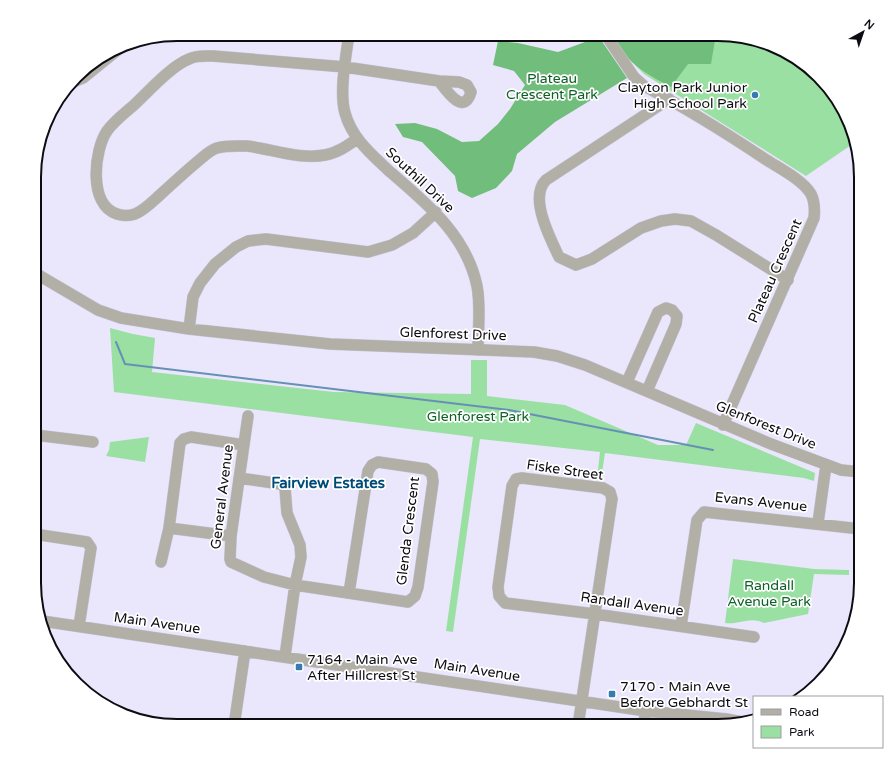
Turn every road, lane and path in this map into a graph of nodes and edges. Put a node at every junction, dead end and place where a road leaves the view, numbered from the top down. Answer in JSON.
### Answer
{"nodes":[{"id":1,"x":348,"y":41,"type":"edge"},
{"id":2,"x":609,"y":41,"type":"edge"},
{"id":3,"x":345,"y":67,"type":"junction"},
{"id":4,"x":439,"y":81,"type":"dead end"},
{"id":5,"x":669,"y":99,"type":"junction"},
{"id":6,"x":357,"y":139,"type":"junction"},
{"id":7,"x":436,"y":212,"type":"junction"},
{"id":8,"x":41,"y":277,"type":"edge"},
{"id":9,"x":788,"y":280,"type":"junction"},
{"id":10,"x":190,"y":329,"type":"junction"},
{"id":11,"x":478,"y":350,"type":"junction"},
{"id":12,"x":627,"y":382,"type":"junction"},
{"id":13,"x":647,"y":390,"type":"junction"},
{"id":14,"x":248,"y":416,"type":"dead end"},
{"id":15,"x":723,"y":425,"type":"junction"},
{"id":16,"x":41,"y":436,"type":"edge"},
{"id":17,"x":93,"y":442,"type":"dead end"},
{"id":18,"x":244,"y":445,"type":"junction"},
{"id":19,"x":826,"y":465,"type":"junction"},
{"id":20,"x":854,"y":471,"type":"edge"},
{"id":21,"x":239,"y":478,"type":"junction"},
{"id":22,"x":818,"y":523,"type":"junction"},
{"id":23,"x":169,"y":528,"type":"junction"},
{"id":24,"x":854,"y":528,"type":"edge"},
{"id":25,"x":41,"y":535,"type":"edge"},
{"id":26,"x":231,"y":536,"type":"junction"},
{"id":27,"x":161,"y":562,"type":"dead end"},
{"id":28,"x":295,"y":585,"type":"junction"},
{"id":29,"x":349,"y":593,"type":"junction"},
{"id":30,"x":505,"y":603,"type":"joint"},
{"id":31,"x":596,"y":614,"type":"junction"},
{"id":32,"x":47,"y":622,"type":"edge"},
{"id":33,"x":79,"y":626,"type":"junction"},
{"id":34,"x":681,"y":626,"type":"junction"},
{"id":35,"x":754,"y":637,"type":"dead end"},
{"id":36,"x":245,"y":651,"type":"junction"},
{"id":37,"x":285,"y":656,"type":"junction"},
{"id":38,"x":582,"y":701,"type":"junction"},
{"id":39,"x":646,"y":711,"type":"junction"},
{"id":40,"x":235,"y":719,"type":"edge"},
{"id":41,"x":579,"y":719,"type":"edge"},
{"id":42,"x":644,"y":719,"type":"edge"},
{"id":43,"x":704,"y":719,"type":"edge"}],
"edges":[{"from":1,"to":3,"type":"street","name":"Southill Drive"},
{"from":2,"to":5,"type":"street","name":"Plateau Crescent"},
{"from":3,"to":4,"type":"street"},
{"from":3,"to":6,"type":"street","name":"Southill Drive"},
{"from":3,"to":6,"type":"street"},
{"from":5,"to":9,"type":"street","name":"Plateau Crescent"},
{"from":5,"to":9,"type":"street"},
{"from":6,"to":7,"type":"street","name":"Southill Drive"},
{"from":7,"to":10,"type":"street"},
{"from":7,"to":11,"type":"street","name":"Southill Drive"},
{"from":8,"to":10,"type":"street","name":"Glenforest Drive"},
{"from":9,"to":15,"type":"street","name":"Plateau Crescent"},
{"from":10,"to":11,"type":"street","name":"Glenforest Drive"},
{"from":11,"to":12,"type":"street","name":"Glenforest Drive"},
{"from":12,"to":13,"type":"street","name":"Glenforest Drive"},
{"from":12,"to":13,"type":"street"},
{"from":13,"to":15,"type":"street","name":"Glenforest Drive"},
{"from":14,"to":18,"type":"street","name":"General Avenue"},
{"from":15,"to":19,"type":"street","name":"Glenforest Drive"},
{"from":16,"to":17,"type":"street"},
{"from":18,"to":21,"type":"street","name":"General Avenue"},
{"from":18,"to":23,"type":"street"},
{"from":19,"to":20,"type":"street","name":"Glenforest Drive"},
{"from":19,"to":22,"type":"street"},
{"from":21,"to":26,"type":"street","name":"General Avenue"},
{"from":21,"to":28,"type":"street"},
{"from":22,"to":24,"type":"street","name":"Evans Avenue"},
{"from":22,"to":34,"type":"street","name":"Evans Avenue"},
{"from":23,"to":26,"type":"street"},
{"from":23,"to":27,"type":"street"},
{"from":25,"to":33,"type":"street"},
{"from":26,"to":28,"type":"street","name":"General Avenue"},
{"from":28,"to":29,"type":"street","name":"Glenda Crescent"},
{"from":28,"to":37,"type":"street"},
{"from":29,"to":29,"type":"street","name":"Glenda Crescent"},
{"from":30,"to":31,"type":"street","name":"Randall Avenue"},
{"from":30,"to":31,"type":"street","name":"Fiske Street"},
{"from":31,"to":34,"type":"street","name":"Randall Avenue"},
{"from":31,"to":38,"type":"street"},
{"from":32,"to":33,"type":"street","name":"Main Avenue"},
{"from":33,"to":36,"type":"street","name":"Main Avenue"},
{"from":34,"to":35,"type":"street","name":"Randall Avenue"},
{"from":36,"to":37,"type":"street","name":"Main Avenue"},
{"from":36,"to":40,"type":"street"},
{"from":37,"to":38,"type":"street","name":"Main Avenue"},
{"from":38,"to":39,"type":"street","name":"Main Avenue"},
{"from":38,"to":41,"type":"street"},
{"from":39,"to":42,"type":"street"},
{"from":39,"to":43,"type":"street","name":"Main Avenue"}]}
